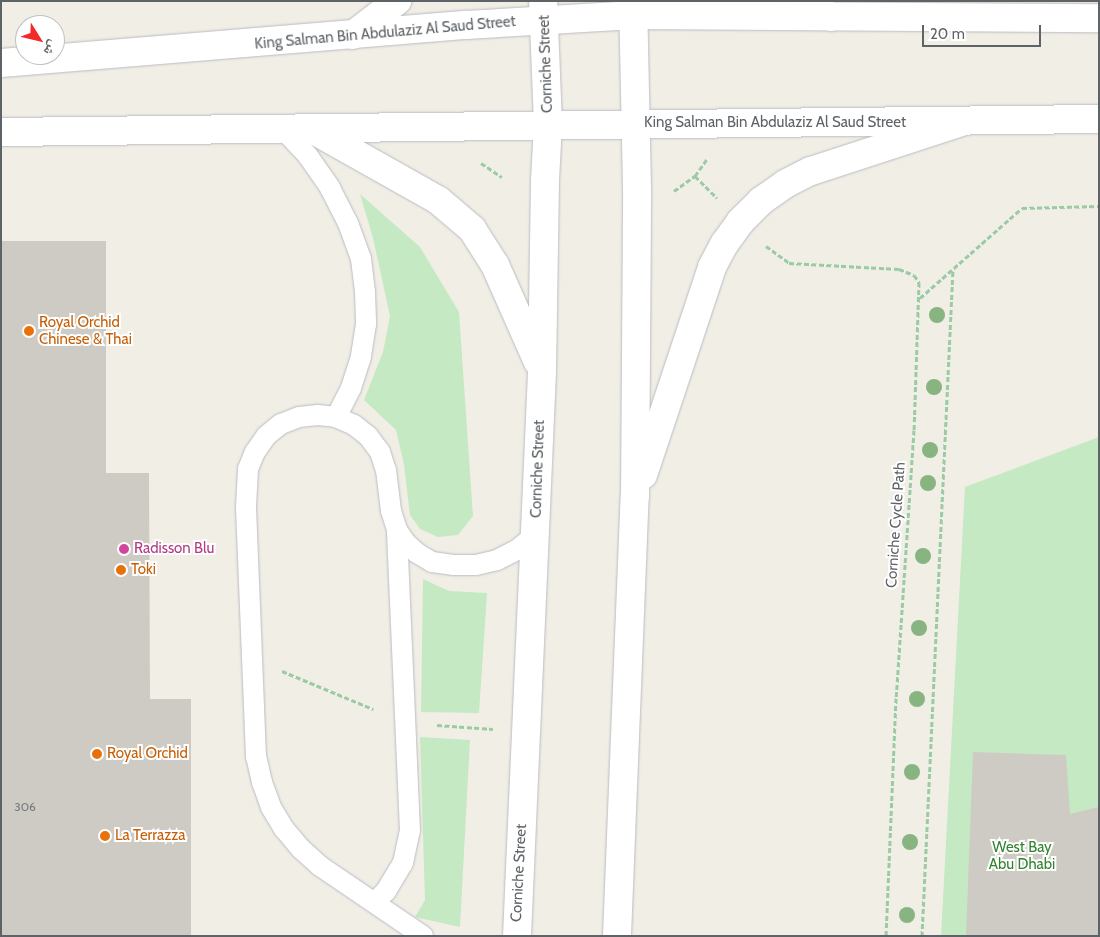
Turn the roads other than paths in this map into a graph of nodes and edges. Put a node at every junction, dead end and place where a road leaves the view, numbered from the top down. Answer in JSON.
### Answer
{"nodes":[{"id":1,"x":397,"y":1,"type":"edge"},
{"id":2,"x":803,"y":1,"type":"edge"},
{"id":3,"x":634,"y":8,"type":"edge"},
{"id":4,"x":544,"y":11,"type":"edge"},
{"id":5,"x":831,"y":17,"type":"junction"},
{"id":6,"x":1099,"y":18,"type":"edge"},
{"id":7,"x":352,"y":35,"type":"junction"},
{"id":8,"x":1,"y":63,"type":"edge"},
{"id":9,"x":1099,"y":119,"type":"edge"},
{"id":10,"x":962,"y":122,"type":"junction"},
{"id":11,"x":636,"y":123,"type":"junction"},
{"id":12,"x":548,"y":124,"type":"junction"},
{"id":13,"x":282,"y":128,"type":"junction"},
{"id":14,"x":310,"y":128,"type":"junction"},
{"id":15,"x":1,"y":132,"type":"edge"},
{"id":16,"x":542,"y":372,"type":"junction"},
{"id":17,"x":336,"y":417,"type":"junction"},
{"id":18,"x":635,"y":497,"type":"junction"},
{"id":19,"x":397,"y":530,"type":"junction"},
{"id":20,"x":535,"y":535,"type":"junction"},
{"id":21,"x":375,"y":902,"type":"junction"},
{"id":22,"x":423,"y":936,"type":"edge"},
{"id":23,"x":517,"y":936,"type":"edge"},
{"id":24,"x":617,"y":936,"type":"edge"}],
"edges":[{"from":1,"to":7,"type":"main road"},
{"from":2,"to":5,"type":"main road"},
{"from":3,"to":4,"type":"main road","name":"King Salman Bin Abdulaziz Al Saud Street"},
{"from":3,"to":5,"type":"main road","name":"King Salman Bin Abdulaziz Al Saud Street"},
{"from":3,"to":11,"type":"main road"},
{"from":4,"to":7,"type":"main road","name":"King Salman Bin Abdulaziz Al Saud Street"},
{"from":4,"to":12,"type":"main road","name":"Corniche Street"},
{"from":5,"to":6,"type":"main road","name":"King Salman Bin Abdulaziz Al Saud Street"},
{"from":7,"to":8,"type":"main road","name":"King Salman Bin Abdulaziz Al Saud Street"},
{"from":9,"to":10,"type":"main road","name":"King Salman Bin Abdulaziz Al Saud Street"},
{"from":10,"to":11,"type":"main road","name":"King Salman Bin Abdulaziz Al Saud Street"},
{"from":10,"to":18,"type":"main road"},
{"from":11,"to":12,"type":"main road","name":"King Salman Bin Abdulaziz Al Saud Street"},
{"from":11,"to":18,"type":"main road"},
{"from":12,"to":14,"type":"main road","name":"King Salman Bin Abdulaziz Al Saud Street"},
{"from":12,"to":16,"type":"main road","name":"Corniche Street"},
{"from":13,"to":14,"type":"main road","name":"King Salman Bin Abdulaziz Al Saud Street"},
{"from":13,"to":15,"type":"main road","name":"King Salman Bin Abdulaziz Al Saud Street"},
{"from":13,"to":17,"type":"lane"},
{"from":14,"to":16,"type":"main road"},
{"from":16,"to":20,"type":"main road","name":"Corniche Street"},
{"from":17,"to":19,"type":"lane"},
{"from":17,"to":21,"type":"lane"},
{"from":18,"to":24,"type":"main road"},
{"from":19,"to":20,"type":"lane"},
{"from":19,"to":21,"type":"lane"},
{"from":20,"to":23,"type":"main road","name":"Corniche Street"},
{"from":21,"to":22,"type":"lane"}]}
